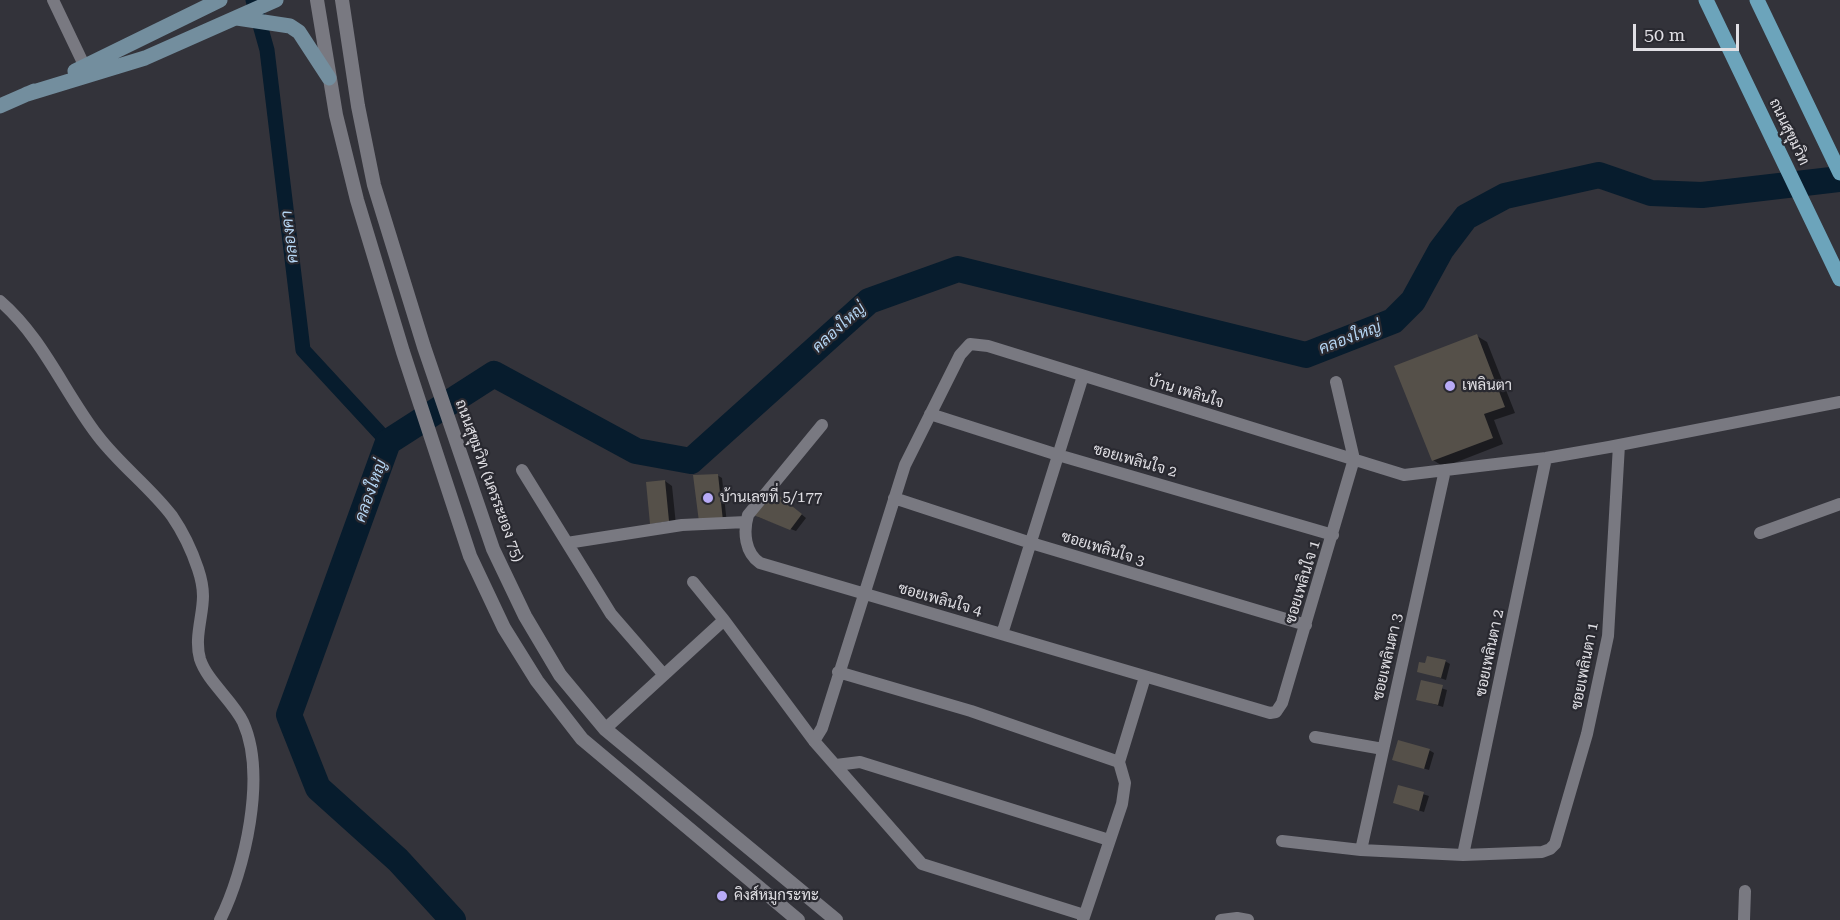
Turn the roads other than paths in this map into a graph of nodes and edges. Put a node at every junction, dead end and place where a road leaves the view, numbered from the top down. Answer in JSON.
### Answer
{"nodes":[{"id":1,"x":53,"y":0,"type":"edge"},
{"id":2,"x":220,"y":0,"type":"edge"},
{"id":3,"x":276,"y":0,"type":"edge"},
{"id":4,"x":317,"y":0,"type":"edge"},
{"id":5,"x":342,"y":0,"type":"edge"},
{"id":6,"x":1706,"y":0,"type":"edge"},
{"id":7,"x":1757,"y":0,"type":"edge"},
{"id":8,"x":237,"y":18,"type":"junction"},
{"id":9,"x":85,"y":67,"type":"junction"},
{"id":10,"x":330,"y":78,"type":"junction"},
{"id":11,"x":27,"y":94,"type":"junction"},
{"id":12,"x":0,"y":106,"type":"edge"},
{"id":13,"x":1840,"y":173,"type":"edge"},
{"id":14,"x":1840,"y":279,"type":"edge"},
{"id":15,"x":0,"y":301,"type":"edge"},
{"id":16,"x":1083,"y":375,"type":"junction"},
{"id":17,"x":1335,"y":382,"type":"dead end"},
{"id":18,"x":1840,"y":402,"type":"edge"},
{"id":19,"x":930,"y":414,"type":"junction"},
{"id":20,"x":822,"y":425,"type":"dead end"},
{"id":21,"x":1619,"y":446,"type":"junction"},
{"id":22,"x":1058,"y":455,"type":"junction"},
{"id":23,"x":1546,"y":458,"type":"junction"},
{"id":24,"x":1354,"y":459,"type":"junction"},
{"id":25,"x":522,"y":470,"type":"dead end"},
{"id":26,"x":1445,"y":470,"type":"junction"},
{"id":27,"x":894,"y":498,"type":"junction"},
{"id":28,"x":1840,"y":504,"type":"edge"},
{"id":29,"x":746,"y":522,"type":"junction"},
{"id":30,"x":1760,"y":533,"type":"dead end"},
{"id":31,"x":1332,"y":535,"type":"junction"},
{"id":32,"x":567,"y":543,"type":"junction"},
{"id":33,"x":1031,"y":543,"type":"junction"},
{"id":34,"x":693,"y":582,"type":"dead end"},
{"id":35,"x":864,"y":594,"type":"junction"},
{"id":36,"x":724,"y":620,"type":"junction"},
{"id":37,"x":1306,"y":625,"type":"junction"},
{"id":38,"x":1002,"y":634,"type":"junction"},
{"id":39,"x":838,"y":672,"type":"junction"},
{"id":40,"x":664,"y":675,"type":"junction"},
{"id":41,"x":1145,"y":677,"type":"junction"},
{"id":42,"x":1276,"y":712,"type":"joint"},
{"id":43,"x":605,"y":729,"type":"junction"},
{"id":44,"x":1315,"y":737,"type":"dead end"},
{"id":45,"x":814,"y":741,"type":"junction"},
{"id":46,"x":1383,"y":749,"type":"junction"},
{"id":47,"x":1119,"y":762,"type":"junction"},
{"id":48,"x":836,"y":765,"type":"junction"},
{"id":49,"x":1110,"y":840,"type":"junction"},
{"id":50,"x":1282,"y":841,"type":"dead end"},
{"id":51,"x":1361,"y":850,"type":"junction"},
{"id":52,"x":1463,"y":855,"type":"junction"},
{"id":53,"x":1745,"y":891,"type":"dead end"},
{"id":54,"x":804,"y":893,"type":"junction"},
{"id":55,"x":793,"y":916,"type":"edge"},
{"id":56,"x":1084,"y":917,"type":"edge"},
{"id":57,"x":220,"y":920,"type":"edge"},
{"id":58,"x":836,"y":920,"type":"edge"},
{"id":59,"x":1221,"y":920,"type":"edge"},
{"id":60,"x":1248,"y":920,"type":"edge"},
{"id":61,"x":1744,"y":920,"type":"edge"}],
"edges":[{"from":1,"to":9,"type":"street"},
{"from":2,"to":9,"type":"main road"},
{"from":3,"to":8,"type":"main road"},
{"from":4,"to":10,"type":"street"},
{"from":5,"to":43,"type":"street","name":"ถนนสุขุมวิท (นครระยอง 75)"},
{"from":6,"to":14,"type":"main road","name":"ถนนสุขุมวิท"},
{"from":7,"to":13,"type":"main road","name":"ถนนสุขุมวิท"},
{"from":8,"to":10,"type":"main road"},
{"from":8,"to":11,"type":"main road"},
{"from":9,"to":11,"type":"main road"},
{"from":10,"to":55,"type":"street"},
{"from":11,"to":12,"type":"main road"},
{"from":15,"to":57,"type":"street"},
{"from":16,"to":19,"type":"street","name":"บ้าน เพลินใจ"},
{"from":16,"to":22,"type":"street"},
{"from":16,"to":24,"type":"street","name":"บ้าน เพลินใจ"},
{"from":17,"to":24,"type":"street"},
{"from":18,"to":21,"type":"street"},
{"from":19,"to":22,"type":"street","name":"ซอยเพลินใจ 2"},
{"from":19,"to":27,"type":"street"},
{"from":20,"to":29,"type":"street"},
{"from":21,"to":23,"type":"street"},
{"from":21,"to":52,"type":"street","name":"ซอยเพลินตา 1"},
{"from":22,"to":31,"type":"street","name":"ซอยเพลินใจ 2"},
{"from":22,"to":33,"type":"street"},
{"from":23,"to":26,"type":"street"},
{"from":23,"to":52,"type":"street","name":"ซอยเพลินตา 2"},
{"from":24,"to":26,"type":"street","name":"บ้าน เพลินใจ"},
{"from":24,"to":31,"type":"street","name":"ซอยเพลินใจ 1"},
{"from":25,"to":32,"type":"street"},
{"from":26,"to":46,"type":"street","name":"ซอยเพลินตา 3"},
{"from":27,"to":33,"type":"street","name":"ซอยเพลินใจ 3"},
{"from":27,"to":35,"type":"street"},
{"from":28,"to":30,"type":"street"},
{"from":29,"to":32,"type":"street"},
{"from":29,"to":35,"type":"street","name":"ซอยเพลินใจ 4"},
{"from":31,"to":37,"type":"street","name":"ซอยเพลินใจ 1"},
{"from":32,"to":40,"type":"street"},
{"from":33,"to":37,"type":"street","name":"ซอยเพลินใจ 3"},
{"from":33,"to":38,"type":"street"},
{"from":34,"to":36,"type":"street"},
{"from":35,"to":38,"type":"street","name":"ซอยเพลินใจ 4"},
{"from":35,"to":39,"type":"street"},
{"from":36,"to":40,"type":"street"},
{"from":36,"to":45,"type":"street"},
{"from":37,"to":42,"type":"street","name":"ซอยเพลินใจ 1"},
{"from":38,"to":41,"type":"street","name":"ซอยเพลินใจ 4"},
{"from":39,"to":45,"type":"street"},
{"from":39,"to":47,"type":"street"},
{"from":40,"to":43,"type":"street"},
{"from":41,"to":42,"type":"street","name":"ซอยเพลินใจ 4"},
{"from":41,"to":47,"type":"street"},
{"from":43,"to":54,"type":"street","name":"ถนนสุขุมวิท (นครระยอง 75)"},
{"from":44,"to":46,"type":"street"},
{"from":45,"to":48,"type":"street"},
{"from":46,"to":51,"type":"street","name":"ซอยเพลินตา 3"},
{"from":47,"to":49,"type":"street"},
{"from":48,"to":49,"type":"street"},
{"from":48,"to":56,"type":"street"},
{"from":49,"to":56,"type":"street"},
{"from":50,"to":51,"type":"street"},
{"from":51,"to":52,"type":"street"},
{"from":53,"to":61,"type":"street"},
{"from":54,"to":55,"type":"street"},
{"from":54,"to":58,"type":"street","name":"ถนนสุขุมวิท (นครระยอง 75)"},
{"from":59,"to":60,"type":"street"}]}
